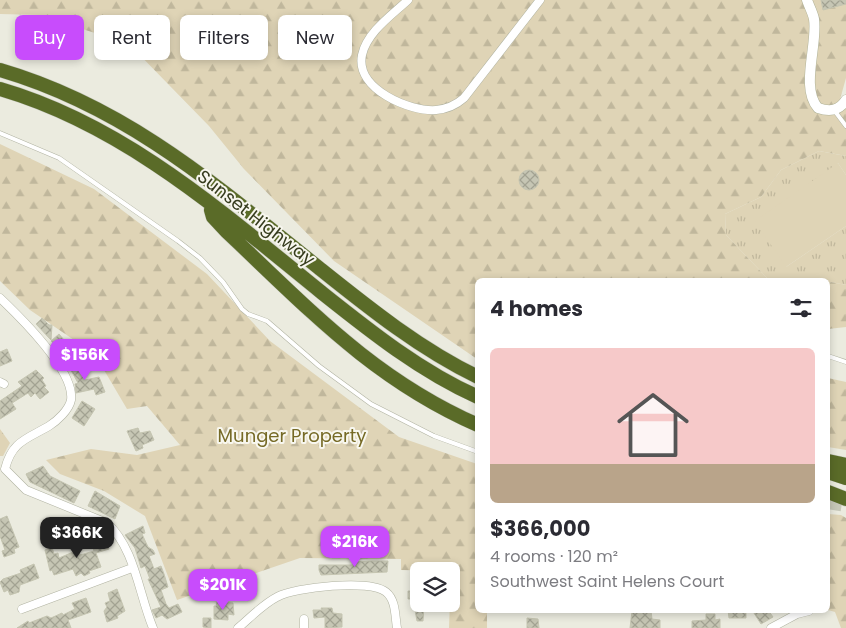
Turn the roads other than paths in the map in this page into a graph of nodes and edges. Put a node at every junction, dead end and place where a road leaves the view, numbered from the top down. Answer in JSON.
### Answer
{"nodes":[{"id":1,"x":408,"y":0,"type":"edge"},
{"id":2,"x":540,"y":0,"type":"edge"},
{"id":3,"x":808,"y":0,"type":"edge"},
{"id":4,"x":0,"y":70,"type":"edge"},
{"id":5,"x":0,"y":89,"type":"edge"},
{"id":6,"x":846,"y":100,"type":"edge"},
{"id":7,"x":834,"y":110,"type":"junction"},
{"id":8,"x":846,"y":126,"type":"edge"},
{"id":9,"x":0,"y":133,"type":"edge"},
{"id":10,"x":210,"y":205,"type":"junction"},
{"id":11,"x":0,"y":298,"type":"edge"},
{"id":12,"x":830,"y":357,"type":"edge"},
{"id":13,"x":846,"y":362,"type":"edge"},
{"id":14,"x":475,"y":375,"type":"edge"},
{"id":15,"x":475,"y":395,"type":"edge"},
{"id":16,"x":475,"y":424,"type":"edge"},
{"id":17,"x":475,"y":451,"type":"edge"},
{"id":18,"x":830,"y":461,"type":"edge"},
{"id":19,"x":846,"y":465,"type":"edge"},
{"id":20,"x":830,"y":473,"type":"edge"},
{"id":21,"x":846,"y":478,"type":"edge"},
{"id":22,"x":830,"y":493,"type":"edge"},
{"id":23,"x":846,"y":499,"type":"edge"},
{"id":24,"x":132,"y":568,"type":"junction"},
{"id":25,"x":22,"y":609,"type":"dead end"},
{"id":26,"x":801,"y":613,"type":"edge"},
{"id":27,"x":304,"y":619,"type":"dead end"},
{"id":28,"x":154,"y":628,"type":"edge"},
{"id":29,"x":238,"y":628,"type":"edge"},
{"id":30,"x":304,"y":628,"type":"edge"},
{"id":31,"x":397,"y":628,"type":"edge"},
{"id":32,"x":771,"y":628,"type":"edge"}],
"edges":[{"from":1,"to":2,"type":"street"},
{"from":3,"to":7,"type":"street"},
{"from":4,"to":14,"type":"highway","name":"Sunset Highway"},
{"from":5,"to":10,"type":"highway","name":"Sunset Highway"},
{"from":6,"to":7,"type":"street"},
{"from":7,"to":8,"type":"lane"},
{"from":9,"to":17,"type":"lane"},
{"from":10,"to":15,"type":"highway","name":"Sunset Highway"},
{"from":10,"to":16,"type":"highway"},
{"from":11,"to":24,"type":"street"},
{"from":12,"to":13,"type":"lane"},
{"from":18,"to":19,"type":"highway"},
{"from":20,"to":21,"type":"highway"},
{"from":22,"to":23,"type":"highway"},
{"from":24,"to":25,"type":"street"},
{"from":24,"to":28,"type":"street"},
{"from":26,"to":32,"type":"street"},
{"from":27,"to":30,"type":"street"},
{"from":29,"to":31,"type":"street"}]}
